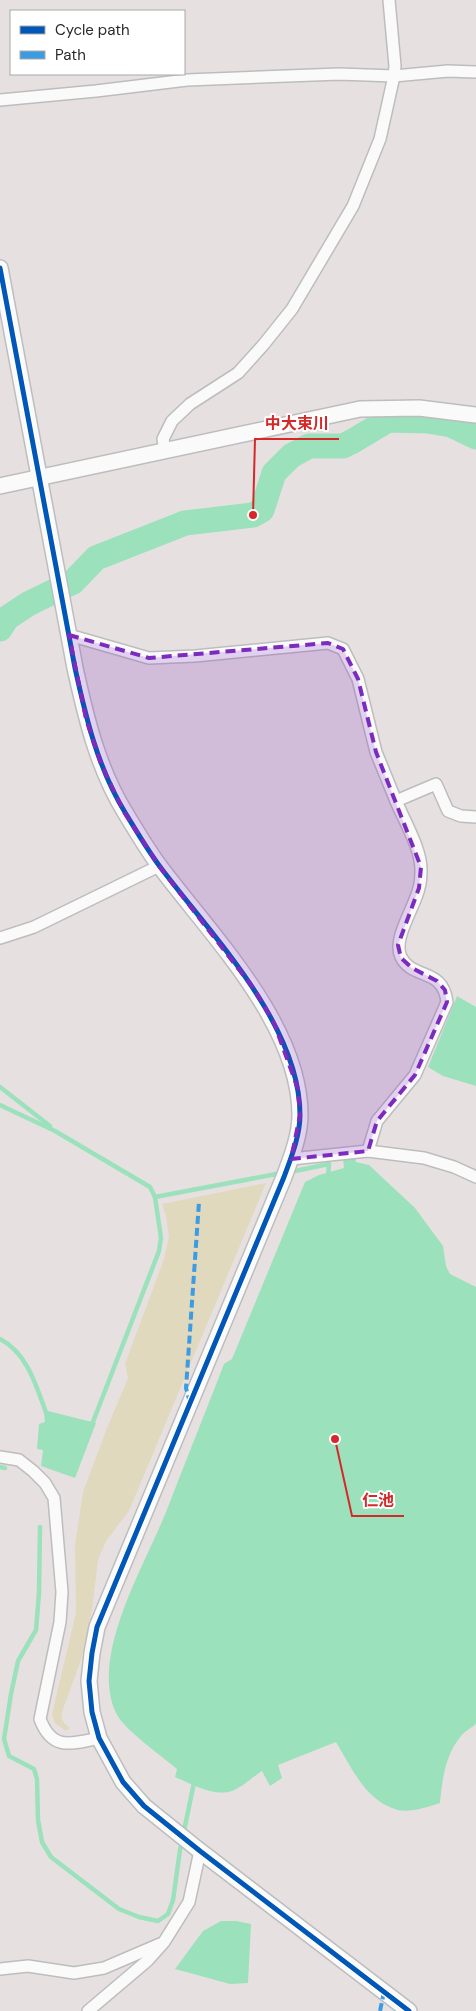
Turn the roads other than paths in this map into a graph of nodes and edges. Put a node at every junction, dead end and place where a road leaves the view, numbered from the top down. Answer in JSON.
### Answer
{"nodes":[{"id":1,"x":389,"y":0,"type":"edge"},
{"id":2,"x":476,"y":72,"type":"edge"},
{"id":3,"x":394,"y":76,"type":"junction"},
{"id":4,"x":0,"y":100,"type":"edge"},
{"id":5,"x":0,"y":268,"type":"edge"},
{"id":6,"x":476,"y":415,"type":"edge"},
{"id":7,"x":165,"y":451,"type":"junction"},
{"id":8,"x":40,"y":478,"type":"junction"},
{"id":9,"x":0,"y":486,"type":"edge"},
{"id":10,"x":70,"y":635,"type":"junction"},
{"id":11,"x":396,"y":801,"type":"junction"},
{"id":12,"x":476,"y":817,"type":"edge"},
{"id":13,"x":159,"y":866,"type":"junction"},
{"id":14,"x":0,"y":938,"type":"edge"},
{"id":15,"x":368,"y":1150,"type":"junction"},
{"id":16,"x":288,"y":1168,"type":"junction"},
{"id":17,"x":476,"y":1177,"type":"edge"},
{"id":18,"x":0,"y":1457,"type":"edge"},
{"id":19,"x":99,"y":1738,"type":"junction"},
{"id":20,"x":197,"y":1848,"type":"junction"},
{"id":21,"x":164,"y":1942,"type":"junction"},
{"id":22,"x":0,"y":1969,"type":"edge"},
{"id":23,"x":88,"y":2011,"type":"edge"},
{"id":24,"x":409,"y":2011,"type":"edge"}],
"edges":[{"from":1,"to":3,"type":"street"},
{"from":2,"to":3,"type":"street"},
{"from":3,"to":4,"type":"street"},
{"from":3,"to":7,"type":"street"},
{"from":5,"to":8,"type":"street"},
{"from":6,"to":7,"type":"street"},
{"from":7,"to":8,"type":"street"},
{"from":8,"to":9,"type":"street"},
{"from":8,"to":10,"type":"street"},
{"from":10,"to":11,"type":"street"},
{"from":10,"to":13,"type":"street"},
{"from":11,"to":12,"type":"street"},
{"from":11,"to":15,"type":"street"},
{"from":13,"to":14,"type":"street"},
{"from":13,"to":16,"type":"street"},
{"from":15,"to":16,"type":"street"},
{"from":15,"to":17,"type":"street"},
{"from":16,"to":19,"type":"street"},
{"from":18,"to":19,"type":"street"},
{"from":19,"to":20,"type":"street"},
{"from":20,"to":21,"type":"street"},
{"from":20,"to":24,"type":"street"},
{"from":21,"to":22,"type":"street"},
{"from":21,"to":23,"type":"street"}]}
